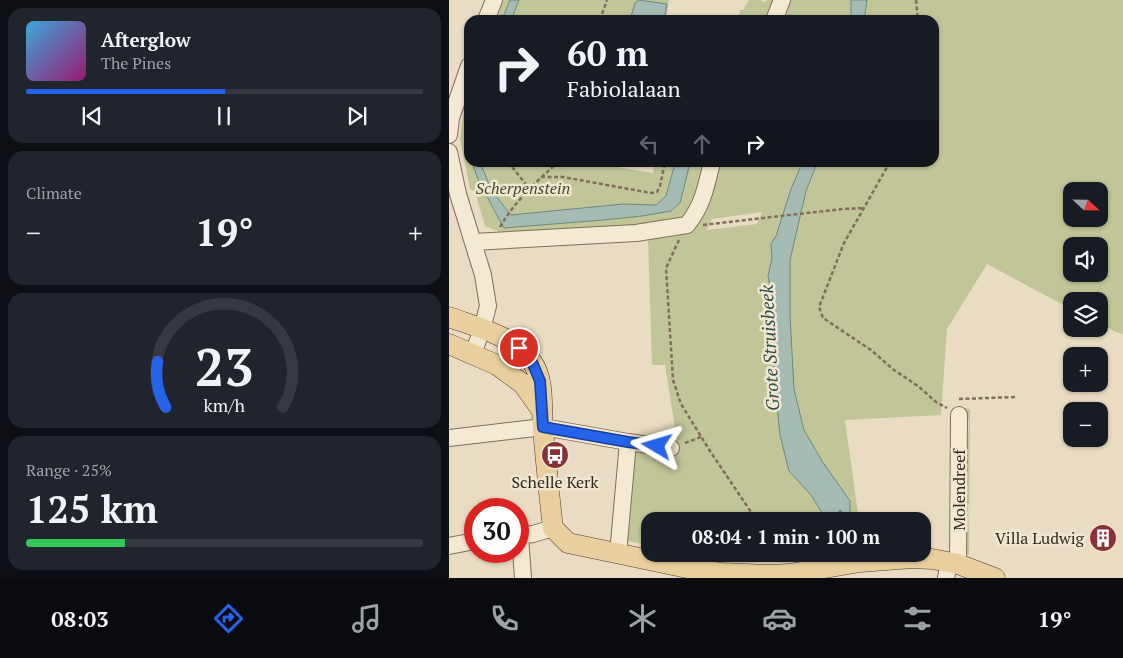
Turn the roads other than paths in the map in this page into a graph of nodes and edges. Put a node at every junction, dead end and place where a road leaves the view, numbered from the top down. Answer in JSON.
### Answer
{"nodes":[{"id":1,"x":493,"y":0,"type":"edge"},
{"id":2,"x":782,"y":0,"type":"edge"},
{"id":3,"x":488,"y":15,"type":"edge"},
{"id":4,"x":776,"y":15,"type":"edge"},
{"id":5,"x":456,"y":81,"type":"edge"},
{"id":6,"x":449,"y":135,"type":"edge"},
{"id":7,"x":449,"y":152,"type":"edge"},
{"id":8,"x":711,"y":167,"type":"edge"},
{"id":9,"x":473,"y":242,"type":"junction"},
{"id":10,"x":449,"y":317,"type":"edge"},
{"id":11,"x":482,"y":329,"type":"junction"},
{"id":12,"x":449,"y":344,"type":"edge"},
{"id":13,"x":473,"y":354,"type":"junction"},
{"id":14,"x":959,"y":407,"type":"road end"},
{"id":15,"x":542,"y":419,"type":"junction"},
{"id":16,"x":449,"y":438,"type":"edge"},
{"id":17,"x":628,"y":442,"type":"junction"},
{"id":18,"x":671,"y":448,"type":"road end"},
{"id":19,"x":553,"y":528,"type":"junction"},
{"id":20,"x":529,"y":535,"type":"edge"},
{"id":21,"x":464,"y":543,"type":"edge"},
{"id":22,"x":449,"y":546,"type":"edge"},
{"id":23,"x":618,"y":554,"type":"junction"},
{"id":24,"x":641,"y":554,"type":"edge"},
{"id":25,"x":931,"y":559,"type":"edge"},
{"id":26,"x":670,"y":562,"type":"edge"},
{"id":27,"x":860,"y":562,"type":"edge"},
{"id":28,"x":522,"y":563,"type":"edge"},
{"id":29,"x":951,"y":568,"type":"edge"},
{"id":30,"x":523,"y":578,"type":"edge"},
{"id":31,"x":995,"y":578,"type":"edge"}],
"edges":[{"from":1,"to":3,"type":"street"},
{"from":2,"to":4,"type":"street"},
{"from":5,"to":6,"type":"street"},
{"from":7,"to":9,"type":"street"},
{"from":8,"to":9,"type":"street"},
{"from":9,"to":11,"type":"street"},
{"from":10,"to":11,"type":"main road"},
{"from":11,"to":13,"type":"street"},
{"from":11,"to":15,"type":"main road"},
{"from":12,"to":13,"type":"main road"},
{"from":13,"to":15,"type":"main road"},
{"from":14,"to":29,"type":"street","name":"Molendreef"},
{"from":15,"to":16,"type":"street"},
{"from":15,"to":17,"type":"street"},
{"from":15,"to":19,"type":"main road"},
{"from":17,"to":18,"type":"street"},
{"from":17,"to":23,"type":"street"},
{"from":19,"to":20,"type":"street"},
{"from":19,"to":23,"type":"main road"},
{"from":21,"to":22,"type":"street"},
{"from":23,"to":24,"type":"main road"},
{"from":25,"to":29,"type":"main road"},
{"from":26,"to":27,"type":"main road"},
{"from":28,"to":30,"type":"street"},
{"from":29,"to":31,"type":"main road"}]}
